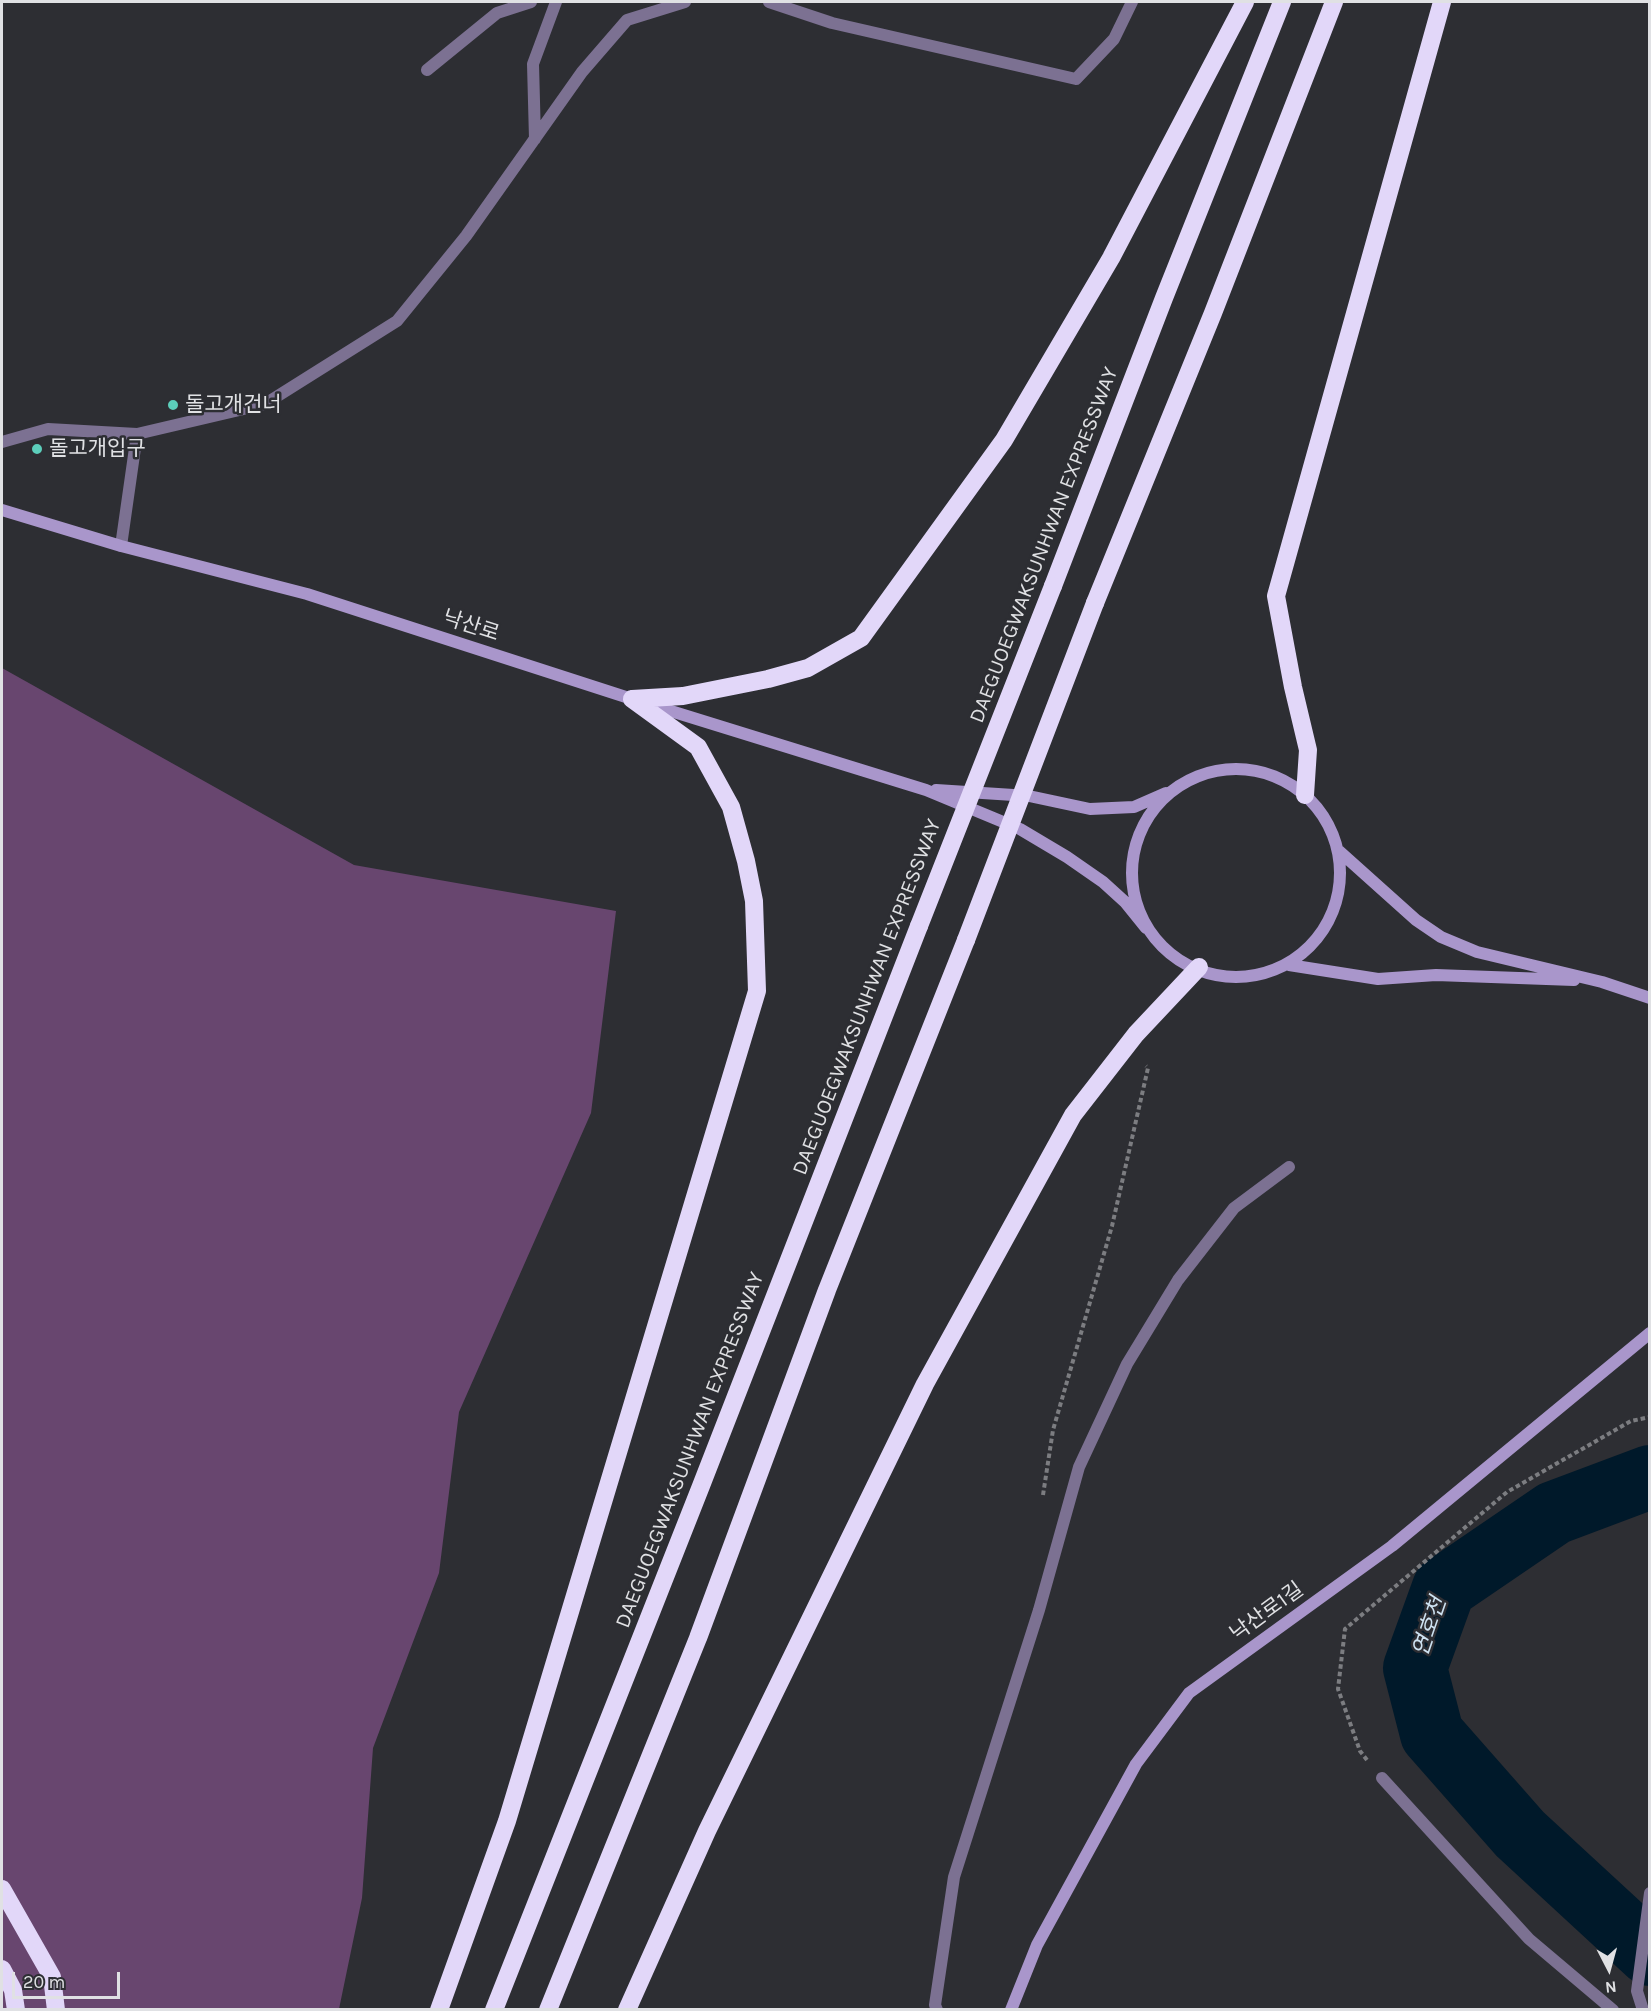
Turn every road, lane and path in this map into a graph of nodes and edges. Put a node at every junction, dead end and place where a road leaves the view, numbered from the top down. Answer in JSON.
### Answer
{"nodes":[{"id":1,"x":531,"y":2,"type":"edge"},
{"id":2,"x":556,"y":2,"type":"edge"},
{"id":3,"x":685,"y":2,"type":"edge"},
{"id":4,"x":769,"y":2,"type":"edge"},
{"id":5,"x":1132,"y":2,"type":"edge"},
{"id":6,"x":1245,"y":2,"type":"edge"},
{"id":7,"x":1282,"y":2,"type":"edge"},
{"id":8,"x":1334,"y":2,"type":"edge"},
{"id":9,"x":1442,"y":2,"type":"edge"},
{"id":10,"x":427,"y":70,"type":"dead end"},
{"id":11,"x":535,"y":138,"type":"junction"},
{"id":12,"x":137,"y":434,"type":"junction"},
{"id":13,"x":2,"y":442,"type":"edge"},
{"id":14,"x":2,"y":510,"type":"edge"},
{"id":15,"x":121,"y":546,"type":"junction"},
{"id":16,"x":632,"y":699,"type":"junction"},
{"id":17,"x":926,"y":790,"type":"junction"},
{"id":18,"x":1172,"y":791,"type":"junction"},
{"id":19,"x":1305,"y":795,"type":"junction"},
{"id":20,"x":1339,"y":851,"type":"junction"},
{"id":21,"x":1146,"y":928,"type":"junction"},
{"id":22,"x":1289,"y":965,"type":"junction"},
{"id":23,"x":1199,"y":967,"type":"junction"},
{"id":24,"x":1602,"y":982,"type":"junction"},
{"id":25,"x":1650,"y":998,"type":"edge"},
{"id":26,"x":1131,"y":1040,"type":"junction"},
{"id":27,"x":1289,"y":1167,"type":"dead end"},
{"id":28,"x":1650,"y":1333,"type":"edge"},
{"id":29,"x":1650,"y":1417,"type":"edge"},
{"id":30,"x":1043,"y":1496,"type":"dead end"},
{"id":31,"x":1382,"y":1778,"type":"joint"},
{"id":32,"x":2,"y":1889,"type":"edge"},
{"id":33,"x":1650,"y":1893,"type":"edge"},
{"id":34,"x":2,"y":1969,"type":"edge"},
{"id":35,"x":16,"y":2010,"type":"edge"},
{"id":36,"x":56,"y":2010,"type":"edge"},
{"id":37,"x":439,"y":2010,"type":"edge"},
{"id":38,"x":494,"y":2010,"type":"edge"},
{"id":39,"x":548,"y":2010,"type":"edge"},
{"id":40,"x":627,"y":2010,"type":"edge"},
{"id":41,"x":937,"y":2010,"type":"edge"},
{"id":42,"x":1011,"y":2010,"type":"edge"},
{"id":43,"x":1613,"y":2010,"type":"edge"},
{"id":44,"x":1643,"y":2010,"type":"edge"}],
"edges":[{"from":1,"to":10,"type":"street"},
{"from":2,"to":11,"type":"street"},
{"from":3,"to":11,"type":"street"},
{"from":4,"to":5,"type":"street"},
{"from":6,"to":16,"type":"highway"},
{"from":7,"to":38,"type":"highway","name":"DAEGUOEGWAKSUNHWAN EXPRESSWAY","bridge":true},
{"from":8,"to":39,"type":"highway","bridge":true},
{"from":9,"to":19,"type":"highway"},
{"from":11,"to":12,"type":"street"},
{"from":12,"to":13,"type":"street"},
{"from":12,"to":15,"type":"street"},
{"from":14,"to":15,"type":"main road","name":"낙산로"},
{"from":15,"to":16,"type":"main road","name":"낙산로"},
{"from":16,"to":17,"type":"main road","name":"낙산로"},
{"from":16,"to":37,"type":"highway"},
{"from":17,"to":18,"type":"main road"},
{"from":17,"to":21,"type":"main road"},
{"from":18,"to":19,"type":"main road"},
{"from":18,"to":21,"type":"main road"},
{"from":19,"to":20,"type":"main road"},
{"from":20,"to":22,"type":"main road"},
{"from":20,"to":24,"type":"main road"},
{"from":21,"to":23,"type":"main road"},
{"from":22,"to":23,"type":"main road"},
{"from":22,"to":24,"type":"main road"},
{"from":23,"to":26,"type":"highway"},
{"from":24,"to":25,"type":"main road"},
{"from":26,"to":30,"type":"path"},
{"from":26,"to":40,"type":"highway"},
{"from":27,"to":41,"type":"street"},
{"from":28,"to":42,"type":"main road","name":"낙산로1길"},
{"from":29,"to":31,"type":"path"},
{"from":31,"to":43,"type":"street"},
{"from":32,"to":36,"type":"highway"},
{"from":33,"to":44,"type":"street"},
{"from":34,"to":35,"type":"highway"}]}
